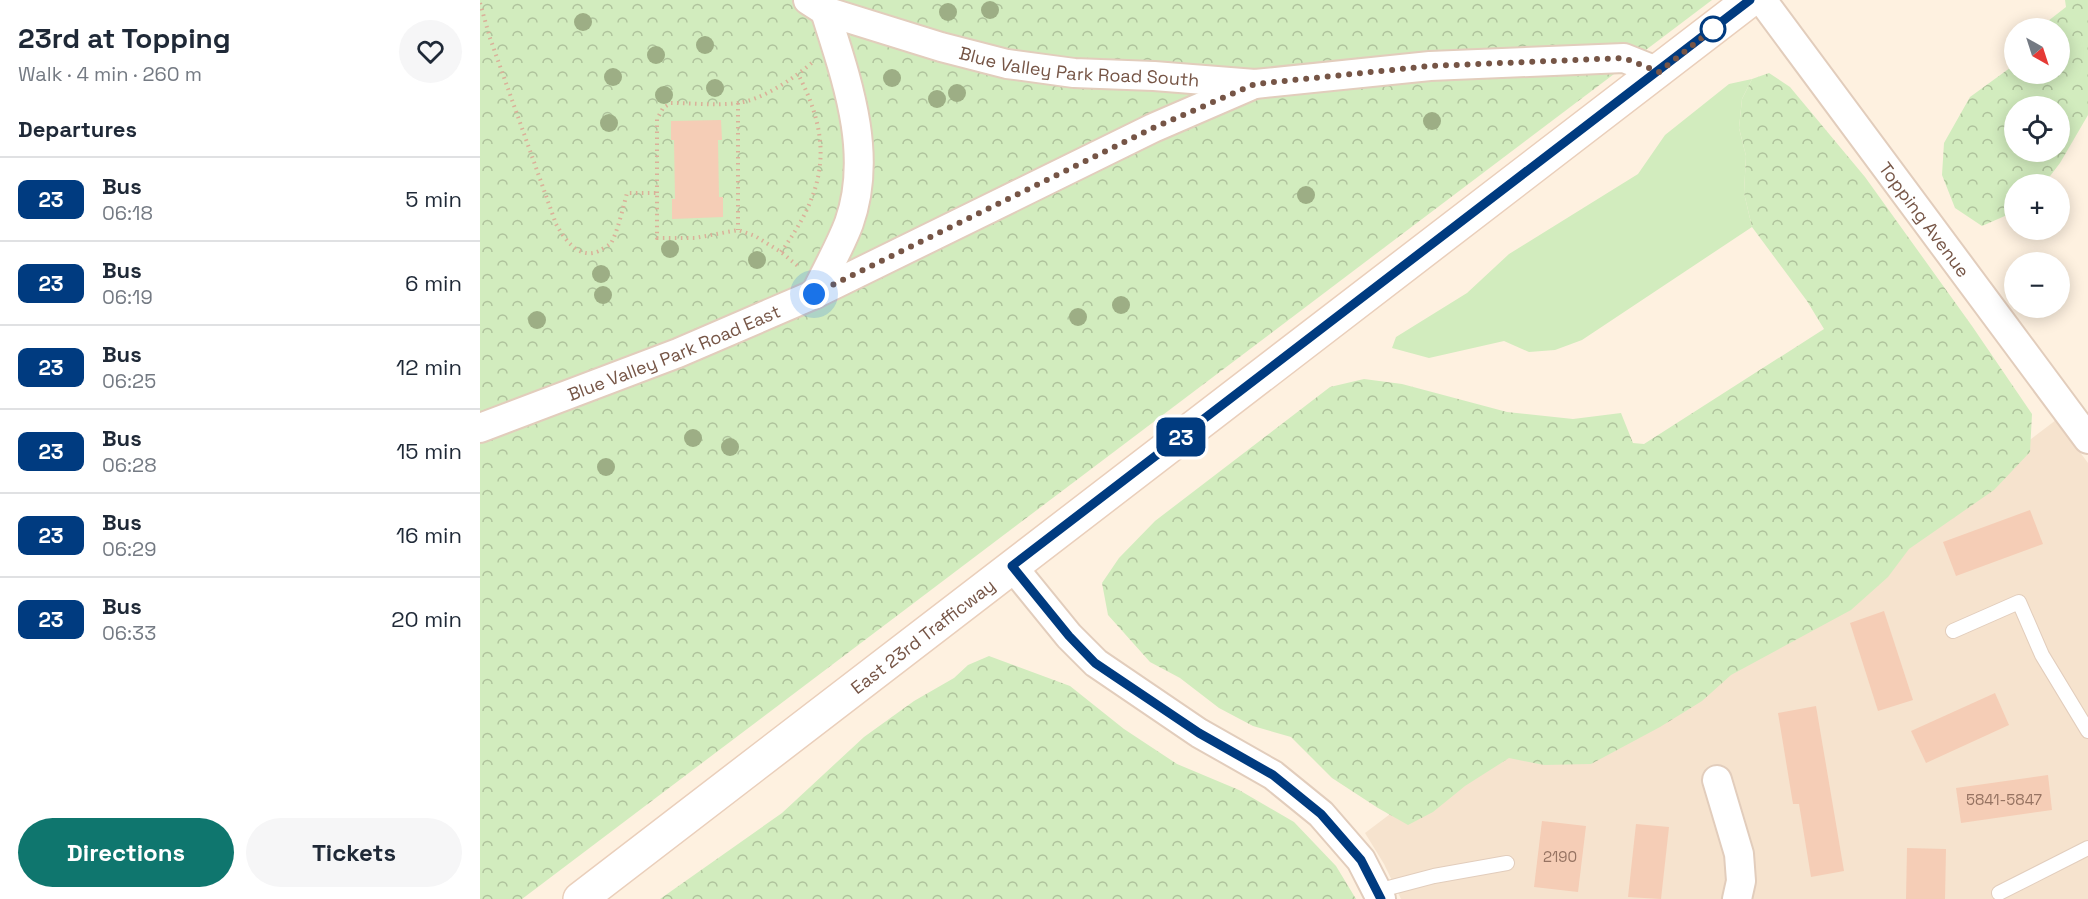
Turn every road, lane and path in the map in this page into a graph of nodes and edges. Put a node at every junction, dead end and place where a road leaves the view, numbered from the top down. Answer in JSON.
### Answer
{"nodes":[{"id":1,"x":1750,"y":0,"type":"edge"},
{"id":2,"x":1762,"y":0,"type":"edge"},
{"id":3,"x":480,"y":3,"type":"edge"},
{"id":4,"x":816,"y":5,"type":"edge"},
{"id":5,"x":834,"y":41,"type":"junction"},
{"id":6,"x":1659,"y":72,"type":"junction"},
{"id":7,"x":798,"y":74,"type":"junction"},
{"id":8,"x":1255,"y":84,"type":"junction"},
{"id":9,"x":738,"y":103,"type":"junction"},
{"id":10,"x":657,"y":193,"type":"junction"},
{"id":11,"x":738,"y":230,"type":"junction"},
{"id":12,"x":781,"y":252,"type":"junction"},
{"id":13,"x":818,"y":287,"type":"junction"},
{"id":14,"x":480,"y":428,"type":"edge"},
{"id":15,"x":2088,"y":439,"type":"edge"},
{"id":16,"x":1012,"y":566,"type":"junction"},
{"id":17,"x":1953,"y":631,"type":"dead end"},
{"id":18,"x":2088,"y":731,"type":"edge"},
{"id":19,"x":1717,"y":780,"type":"dead end"},
{"id":20,"x":2088,"y":848,"type":"edge"},
{"id":21,"x":1507,"y":863,"type":"dead end"},
{"id":22,"x":1998,"y":893,"type":"dead end"},
{"id":23,"x":1379,"y":895,"type":"edge"},
{"id":24,"x":580,"y":899,"type":"edge"},
{"id":25,"x":1737,"y":899,"type":"edge"}],
"edges":[{"from":1,"to":6,"type":"main road","name":"East 23rd Trafficway"},
{"from":2,"to":15,"type":"street","name":"Topping Avenue"},
{"from":3,"to":10,"type":"path"},
{"from":4,"to":5,"type":"street","name":"Blue Valley Park Road South"},
{"from":4,"to":8,"type":"street","name":"Blue Valley Park Road South"},
{"from":5,"to":7,"type":"path"},
{"from":5,"to":13,"type":"street","name":"Blue Valley Park Road South"},
{"from":6,"to":8,"type":"street","name":"Blue Valley Park Road South"},
{"from":6,"to":16,"type":"main road","name":"East 23rd Trafficway"},
{"from":7,"to":9,"type":"path"},
{"from":7,"to":12,"type":"path"},
{"from":8,"to":13,"type":"street","name":"Blue Valley Park Road East"},
{"from":9,"to":10,"type":"path"},
{"from":9,"to":11,"type":"path"},
{"from":10,"to":11,"type":"path"},
{"from":11,"to":12,"type":"path"},
{"from":12,"to":13,"type":"path"},
{"from":13,"to":14,"type":"street","name":"Blue Valley Park Road East"},
{"from":16,"to":23,"type":"street"},
{"from":16,"to":24,"type":"main road","name":"East 23rd Trafficway"},
{"from":17,"to":18,"type":"lane"},
{"from":19,"to":25,"type":"street"},
{"from":20,"to":22,"type":"lane"},
{"from":21,"to":23,"type":"lane"}]}
